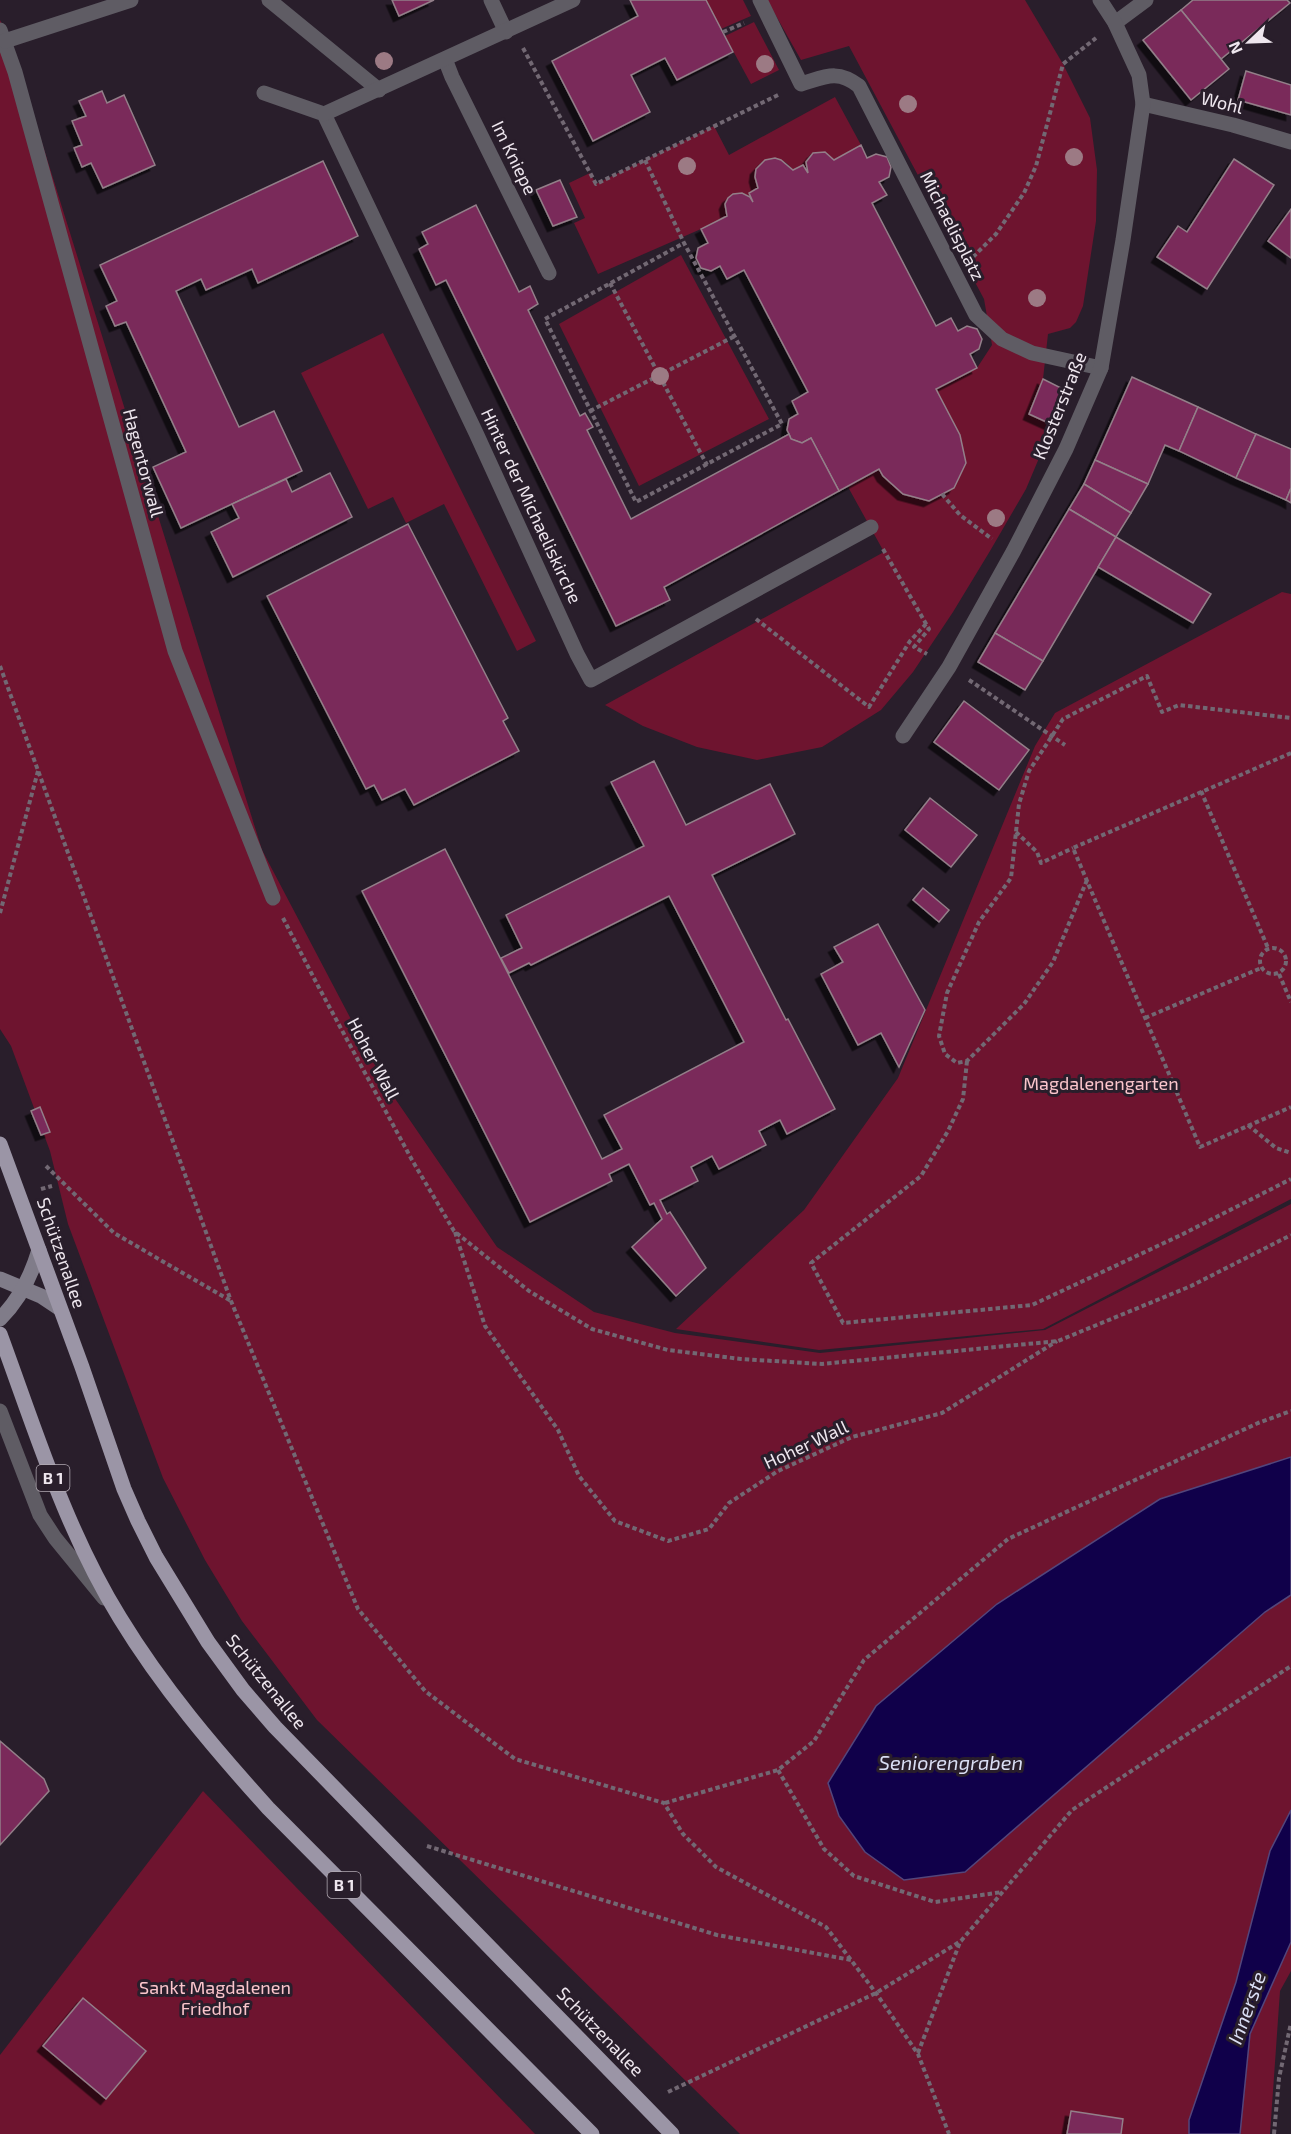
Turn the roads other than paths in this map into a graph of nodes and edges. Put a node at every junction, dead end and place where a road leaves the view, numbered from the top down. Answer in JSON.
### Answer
{"nodes":[{"id":1,"x":131,"y":0,"type":"edge"},
{"id":2,"x":269,"y":0,"type":"edge"},
{"id":3,"x":491,"y":0,"type":"edge"},
{"id":4,"x":573,"y":0,"type":"edge"},
{"id":5,"x":760,"y":0,"type":"edge"},
{"id":6,"x":1100,"y":0,"type":"edge"},
{"id":7,"x":1146,"y":0,"type":"edge"},
{"id":8,"x":1115,"y":23,"type":"junction"},
{"id":9,"x":506,"y":32,"type":"junction"},
{"id":10,"x":3,"y":36,"type":"edge"},
{"id":11,"x":445,"y":59,"type":"junction"},
{"id":12,"x":379,"y":90,"type":"junction"},
{"id":13,"x":264,"y":93,"type":"dead end"},
{"id":14,"x":1143,"y":104,"type":"junction"},
{"id":15,"x":324,"y":114,"type":"junction"},
{"id":16,"x":1291,"y":142,"type":"edge"},
{"id":17,"x":549,"y":273,"type":"dead end"},
{"id":18,"x":1101,"y":368,"type":"junction"},
{"id":19,"x":871,"y":527,"type":"road end"},
{"id":20,"x":903,"y":736,"type":"dead end"},
{"id":21,"x":273,"y":898,"type":"road end"},
{"id":22,"x":0,"y":1144,"type":"edge"},
{"id":23,"x":39,"y":1250,"type":"junction"},
{"id":24,"x":0,"y":1279,"type":"edge"},
{"id":25,"x":24,"y":1289,"type":"junction"},
{"id":26,"x":59,"y":1308,"type":"junction"},
{"id":27,"x":0,"y":1319,"type":"edge"},
{"id":28,"x":0,"y":1334,"type":"edge"},
{"id":29,"x":0,"y":1411,"type":"edge"},
{"id":30,"x":119,"y":1617,"type":"junction"},
{"id":31,"x":592,"y":2134,"type":"edge"},
{"id":32,"x":672,"y":2134,"type":"edge"}],
"edges":[{"from":1,"to":10,"type":"street"},
{"from":2,"to":12,"type":"street"},
{"from":3,"to":9,"type":"street"},
{"from":4,"to":9,"type":"street"},
{"from":5,"to":18,"type":"street","name":"Michaelisplatz"},
{"from":6,"to":8,"type":"street","name":"Klosterstraße"},
{"from":7,"to":8,"type":"street"},
{"from":8,"to":14,"type":"street","name":"Klosterstraße"},
{"from":9,"to":11,"type":"street"},
{"from":10,"to":21,"type":"street","name":"Hagentorwall"},
{"from":11,"to":12,"type":"street"},
{"from":11,"to":17,"type":"street","name":"Im Kniepe"},
{"from":12,"to":15,"type":"street"},
{"from":13,"to":15,"type":"street"},
{"from":14,"to":16,"type":"street","name":"Wohl"},
{"from":14,"to":18,"type":"street","name":"Klosterstraße"},
{"from":15,"to":19,"type":"street","name":"Hinter der Michaeliskirche"},
{"from":18,"to":20,"type":"street","name":"Klosterstraße"},
{"from":22,"to":23,"type":"main road","name":"Schützenallee"},
{"from":23,"to":25,"type":"main road"},
{"from":23,"to":26,"type":"main road","name":"Schützenallee"},
{"from":24,"to":25,"type":"main road"},
{"from":25,"to":26,"type":"main road"},
{"from":25,"to":27,"type":"main road"},
{"from":26,"to":32,"type":"main road","name":"Schützenallee"},
{"from":28,"to":30,"type":"main road","number":"B 1"},
{"from":29,"to":30,"type":"street"},
{"from":30,"to":31,"type":"main road","number":"B 1"}]}
